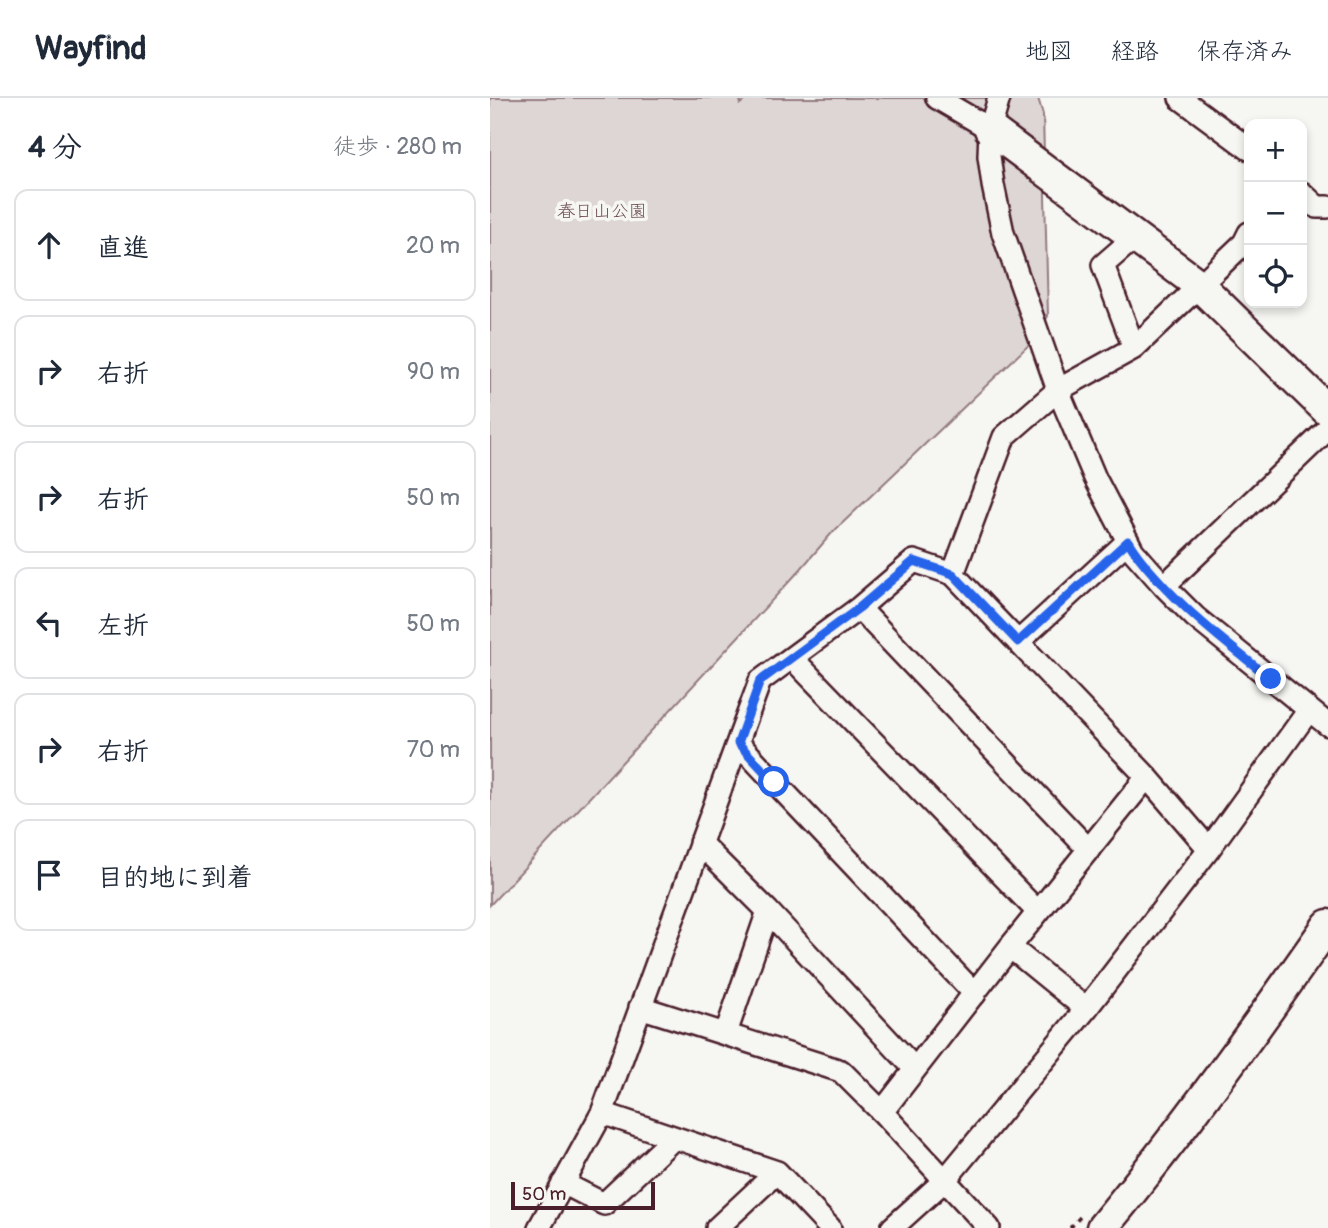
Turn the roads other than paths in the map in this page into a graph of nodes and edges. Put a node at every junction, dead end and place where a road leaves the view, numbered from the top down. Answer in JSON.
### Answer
{"nodes":[{"id":1,"x":937,"y":98,"type":"edge"},
{"id":2,"x":999,"y":98,"type":"edge"},
{"id":3,"x":1180,"y":98,"type":"edge"},
{"id":4,"x":990,"y":129,"type":"junction"},
{"id":5,"x":1244,"y":145,"type":"edge"},
{"id":6,"x":1307,"y":197,"type":"edge"},
{"id":7,"x":1328,"y":207,"type":"edge"},
{"id":8,"x":1134,"y":238,"type":"junction"},
{"id":9,"x":1244,"y":243,"type":"edge"},
{"id":10,"x":1199,"y":285,"type":"junction"},
{"id":11,"x":1134,"y":348,"type":"junction"},
{"id":12,"x":1058,"y":390,"type":"junction"},
{"id":13,"x":1328,"y":411,"type":"edge"},
{"id":14,"x":1328,"y":429,"type":"edge"},
{"id":15,"x":1128,"y":541,"type":"junction"},
{"id":16,"x":953,"y":574,"type":"junction"},
{"id":17,"x":1164,"y":586,"type":"junction"},
{"id":18,"x":859,"y":608,"type":"junction"},
{"id":19,"x":1018,"y":642,"type":"junction"},
{"id":20,"x":792,"y":658,"type":"junction"},
{"id":21,"x":1309,"y":710,"type":"junction"},
{"id":22,"x":1328,"y":725,"type":"edge"},
{"id":23,"x":738,"y":743,"type":"junction"},
{"id":24,"x":1147,"y":777,"type":"junction"},
{"id":25,"x":700,"y":843,"type":"junction"},
{"id":26,"x":1209,"y":849,"type":"junction"},
{"id":27,"x":1089,"y":850,"type":"junction"},
{"id":28,"x":768,"y":911,"type":"junction"},
{"id":29,"x":1038,"y":912,"type":"junction"},
{"id":30,"x":1328,"y":925,"type":"edge"},
{"id":31,"x":1010,"y":947,"type":"junction"},
{"id":32,"x":975,"y":995,"type":"junction"},
{"id":33,"x":640,"y":1007,"type":"junction"},
{"id":34,"x":1086,"y":1009,"type":"junction"},
{"id":35,"x":726,"y":1033,"type":"junction"},
{"id":36,"x":915,"y":1069,"type":"junction"},
{"id":37,"x":882,"y":1112,"type":"junction"},
{"id":38,"x":602,"y":1113,"type":"junction"},
{"id":39,"x":674,"y":1138,"type":"junction"},
{"id":40,"x":778,"y":1172,"type":"junction"},
{"id":41,"x":945,"y":1180,"type":"junction"},
{"id":42,"x":563,"y":1183,"type":"junction"},
{"id":43,"x":539,"y":1228,"type":"edge"},
{"id":44,"x":717,"y":1228,"type":"edge"},
{"id":45,"x":830,"y":1228,"type":"edge"},
{"id":46,"x":892,"y":1228,"type":"edge"},
{"id":47,"x":989,"y":1228,"type":"edge"},
{"id":48,"x":1102,"y":1228,"type":"edge"}],
"edges":[{"from":1,"to":4,"type":"street"},
{"from":2,"to":4,"type":"street"},
{"from":3,"to":5,"type":"street"},
{"from":4,"to":8,"type":"street"},
{"from":4,"to":12,"type":"street"},
{"from":6,"to":7,"type":"street"},
{"from":8,"to":10,"type":"street"},
{"from":8,"to":11,"type":"street"},
{"from":9,"to":10,"type":"street"},
{"from":10,"to":11,"type":"street"},
{"from":10,"to":13,"type":"street"},
{"from":11,"to":12,"type":"street"},
{"from":12,"to":15,"type":"street"},
{"from":12,"to":16,"type":"street"},
{"from":14,"to":17,"type":"street"},
{"from":15,"to":17,"type":"street"},
{"from":15,"to":19,"type":"street"},
{"from":16,"to":18,"type":"street"},
{"from":16,"to":19,"type":"street"},
{"from":17,"to":21,"type":"street"},
{"from":18,"to":20,"type":"street"},
{"from":18,"to":27,"type":"street"},
{"from":19,"to":24,"type":"street"},
{"from":20,"to":23,"type":"street"},
{"from":20,"to":29,"type":"street"},
{"from":21,"to":22,"type":"street"},
{"from":21,"to":26,"type":"street"},
{"from":23,"to":25,"type":"street"},
{"from":23,"to":32,"type":"street"},
{"from":24,"to":26,"type":"street"},
{"from":24,"to":27,"type":"street"},
{"from":25,"to":28,"type":"street"},
{"from":25,"to":33,"type":"street"},
{"from":26,"to":34,"type":"street"},
{"from":27,"to":29,"type":"street"},
{"from":28,"to":35,"type":"street"},
{"from":28,"to":36,"type":"street"},
{"from":29,"to":31,"type":"street"},
{"from":30,"to":48,"type":"street"},
{"from":31,"to":32,"type":"street"},
{"from":31,"to":34,"type":"street"},
{"from":32,"to":36,"type":"street"},
{"from":33,"to":35,"type":"street"},
{"from":33,"to":38,"type":"street"},
{"from":34,"to":41,"type":"street"},
{"from":35,"to":37,"type":"street"},
{"from":36,"to":37,"type":"street"},
{"from":37,"to":41,"type":"street"},
{"from":38,"to":39,"type":"street"},
{"from":38,"to":42,"type":"street"},
{"from":39,"to":40,"type":"street"},
{"from":39,"to":42,"type":"street"},
{"from":40,"to":44,"type":"street"},
{"from":40,"to":45,"type":"street"},
{"from":41,"to":46,"type":"street"},
{"from":41,"to":47,"type":"street"},
{"from":42,"to":43,"type":"street"}]}
